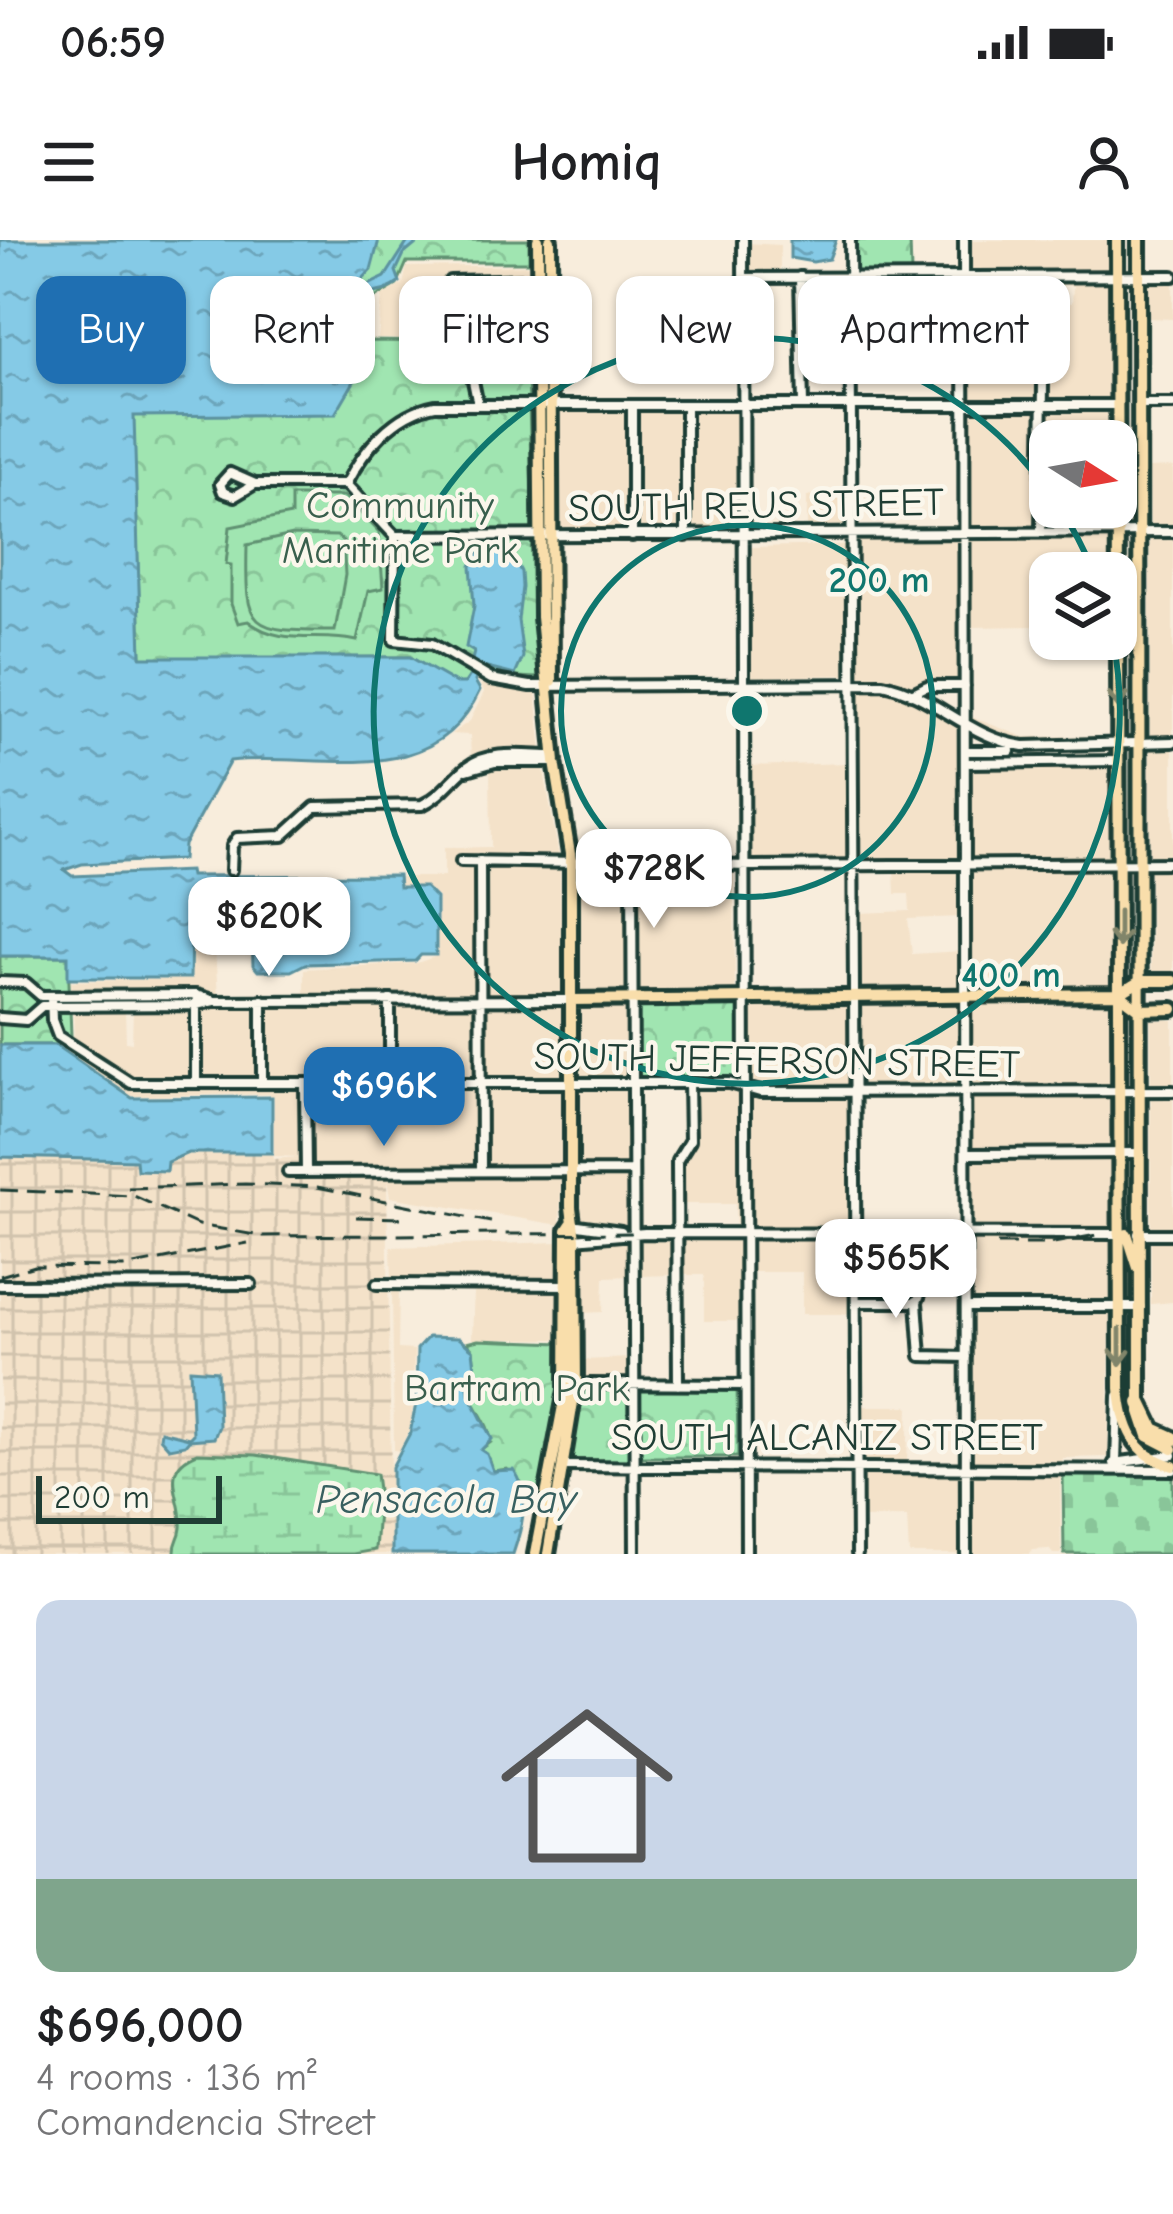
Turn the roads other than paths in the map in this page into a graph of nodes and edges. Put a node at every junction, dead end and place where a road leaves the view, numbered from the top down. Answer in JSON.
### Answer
{"nodes":[{"id":1,"x":538,"y":240,"type":"edge"},
{"id":2,"x":550,"y":240,"type":"edge"},
{"id":3,"x":742,"y":240,"type":"edge"},
{"id":4,"x":850,"y":240,"type":"edge"},
{"id":5,"x":964,"y":240,"type":"edge"},
{"id":6,"x":1117,"y":240,"type":"edge"},
{"id":7,"x":1139,"y":240,"type":"edge"},
{"id":8,"x":543,"y":276,"type":"edge"},
{"id":9,"x":545,"y":276,"type":"edge"},
{"id":10,"x":743,"y":276,"type":"edge"},
{"id":11,"x":850,"y":276,"type":"edge"},
{"id":12,"x":964,"y":276,"type":"edge"},
{"id":13,"x":1070,"y":276,"type":"edge"},
{"id":14,"x":1117,"y":276,"type":"junction"},
{"id":15,"x":1139,"y":276,"type":"junction"},
{"id":16,"x":1173,"y":276,"type":"edge"},
{"id":17,"x":474,"y":384,"type":"edge"},
{"id":18,"x":545,"y":384,"type":"edge"},
{"id":19,"x":743,"y":384,"type":"edge"},
{"id":20,"x":803,"y":384,"type":"edge"},
{"id":21,"x":850,"y":384,"type":"edge"},
{"id":22,"x":964,"y":384,"type":"edge"},
{"id":23,"x":1043,"y":384,"type":"edge"},
{"id":24,"x":1173,"y":404,"type":"edge"},
{"id":25,"x":478,"y":405,"type":"junction"},
{"id":26,"x":545,"y":405,"type":"junction"},
{"id":27,"x":632,"y":405,"type":"junction"},
{"id":28,"x":686,"y":405,"type":"junction"},
{"id":29,"x":743,"y":405,"type":"junction"},
{"id":30,"x":803,"y":405,"type":"junction"},
{"id":31,"x":850,"y":405,"type":"junction"},
{"id":32,"x":964,"y":405,"type":"junction"},
{"id":33,"x":1043,"y":405,"type":"junction"},
{"id":34,"x":1117,"y":410,"type":"junction"},
{"id":35,"x":1140,"y":410,"type":"junction"},
{"id":36,"x":256,"y":484,"type":"dead end"},
{"id":37,"x":346,"y":484,"type":"junction"},
{"id":38,"x":964,"y":532,"type":"junction"},
{"id":39,"x":1041,"y":532,"type":"junction"},
{"id":40,"x":1118,"y":532,"type":"junction"},
{"id":41,"x":1140,"y":532,"type":"junction"},
{"id":42,"x":1173,"y":532,"type":"edge"},
{"id":43,"x":850,"y":533,"type":"junction"},
{"id":44,"x":395,"y":536,"type":"junction"},
{"id":45,"x":632,"y":536,"type":"junction"},
{"id":46,"x":686,"y":536,"type":"junction"},
{"id":47,"x":743,"y":536,"type":"junction"},
{"id":48,"x":546,"y":537,"type":"junction"},
{"id":49,"x":851,"y":683,"type":"junction"},
{"id":50,"x":742,"y":684,"type":"junction"},
{"id":51,"x":965,"y":686,"type":"junction"},
{"id":52,"x":550,"y":687,"type":"junction"},
{"id":53,"x":911,"y":694,"type":"junction"},
{"id":54,"x":965,"y":725,"type":"junction"},
{"id":55,"x":1140,"y":742,"type":"junction"},
{"id":56,"x":1173,"y":742,"type":"edge"},
{"id":57,"x":1118,"y":745,"type":"junction"},
{"id":58,"x":1074,"y":746,"type":"junction"},
{"id":59,"x":1011,"y":748,"type":"junction"},
{"id":60,"x":965,"y":751,"type":"junction"},
{"id":61,"x":555,"y":759,"type":"junction"},
{"id":62,"x":1118,"y":761,"type":"junction"},
{"id":63,"x":1074,"y":762,"type":"junction"},
{"id":64,"x":965,"y":763,"type":"junction"},
{"id":65,"x":1010,"y":763,"type":"junction"},
{"id":66,"x":571,"y":860,"type":"junction"},
{"id":67,"x":461,"y":861,"type":"dead end"},
{"id":68,"x":480,"y":861,"type":"junction"},
{"id":69,"x":632,"y":863,"type":"junction"},
{"id":70,"x":1119,"y":863,"type":"junction"},
{"id":71,"x":1173,"y":863,"type":"edge"},
{"id":72,"x":744,"y":864,"type":"junction"},
{"id":73,"x":965,"y":864,"type":"junction"},
{"id":74,"x":1140,"y":864,"type":"junction"},
{"id":75,"x":854,"y":866,"type":"junction"},
{"id":76,"x":231,"y":871,"type":"dead end"},
{"id":77,"x":1140,"y":981,"type":"junction"},
{"id":78,"x":1173,"y":981,"type":"edge"},
{"id":79,"x":0,"y":982,"type":"edge"},
{"id":80,"x":1119,"y":994,"type":"junction"},
{"id":81,"x":966,"y":996,"type":"junction"},
{"id":82,"x":855,"y":998,"type":"junction"},
{"id":83,"x":196,"y":1000,"type":"junction"},
{"id":84,"x":262,"y":1000,"type":"junction"},
{"id":85,"x":390,"y":1000,"type":"junction"},
{"id":86,"x":480,"y":1000,"type":"junction"},
{"id":87,"x":571,"y":1000,"type":"junction"},
{"id":88,"x":633,"y":1000,"type":"junction"},
{"id":89,"x":744,"y":1000,"type":"junction"},
{"id":90,"x":52,"y":1001,"type":"junction"},
{"id":91,"x":1173,"y":1009,"type":"edge"},
{"id":92,"x":1140,"y":1010,"type":"junction"},
{"id":93,"x":0,"y":1018,"type":"edge"},
{"id":94,"x":196,"y":1083,"type":"junction"},
{"id":95,"x":262,"y":1083,"type":"junction"},
{"id":96,"x":689,"y":1083,"type":"junction"},
{"id":97,"x":305,"y":1084,"type":"junction"},
{"id":98,"x":571,"y":1084,"type":"junction"},
{"id":99,"x":480,"y":1085,"type":"junction"},
{"id":100,"x":632,"y":1085,"type":"junction"},
{"id":101,"x":390,"y":1086,"type":"junction"},
{"id":102,"x":744,"y":1088,"type":"junction"},
{"id":103,"x":1173,"y":1091,"type":"edge"},
{"id":104,"x":1119,"y":1092,"type":"junction"},
{"id":105,"x":1140,"y":1092,"type":"junction"},
{"id":106,"x":855,"y":1093,"type":"junction"},
{"id":107,"x":966,"y":1093,"type":"junction"},
{"id":108,"x":1141,"y":1153,"type":"junction"},
{"id":109,"x":966,"y":1154,"type":"junction"},
{"id":110,"x":1120,"y":1154,"type":"junction"},
{"id":111,"x":481,"y":1170,"type":"junction"},
{"id":112,"x":570,"y":1171,"type":"junction"},
{"id":113,"x":633,"y":1171,"type":"junction"},
{"id":114,"x":288,"y":1172,"type":"dead end"},
{"id":115,"x":306,"y":1172,"type":"junction"},
{"id":116,"x":571,"y":1224,"type":"junction"},
{"id":117,"x":635,"y":1233,"type":"junction"},
{"id":118,"x":676,"y":1233,"type":"junction"},
{"id":119,"x":745,"y":1233,"type":"junction"},
{"id":120,"x":856,"y":1234,"type":"junction"},
{"id":121,"x":967,"y":1234,"type":"junction"},
{"id":122,"x":1130,"y":1234,"type":"junction"},
{"id":123,"x":1173,"y":1234,"type":"edge"},
{"id":124,"x":571,"y":1239,"type":"junction"},
{"id":125,"x":251,"y":1284,"type":"dead end"},
{"id":126,"x":377,"y":1284,"type":"dead end"},
{"id":127,"x":0,"y":1285,"type":"edge"},
{"id":128,"x":571,"y":1285,"type":"junction"},
{"id":129,"x":966,"y":1285,"type":"junction"},
{"id":130,"x":856,"y":1302,"type":"junction"},
{"id":131,"x":917,"y":1302,"type":"junction"},
{"id":132,"x":1120,"y":1306,"type":"junction"},
{"id":133,"x":966,"y":1307,"type":"junction"},
{"id":134,"x":1142,"y":1307,"type":"junction"},
{"id":135,"x":966,"y":1357,"type":"junction"},
{"id":136,"x":589,"y":1384,"type":"dead end"},
{"id":137,"x":635,"y":1385,"type":"junction"},
{"id":138,"x":678,"y":1385,"type":"junction"},
{"id":139,"x":745,"y":1385,"type":"junction"},
{"id":140,"x":1120,"y":1388,"type":"junction"},
{"id":141,"x":1140,"y":1403,"type":"junction"},
{"id":142,"x":1173,"y":1439,"type":"edge"},
{"id":143,"x":1173,"y":1452,"type":"edge"},
{"id":144,"x":1150,"y":1457,"type":"junction"},
{"id":145,"x":1116,"y":1463,"type":"junction"},
{"id":146,"x":558,"y":1466,"type":"junction"},
{"id":147,"x":636,"y":1466,"type":"junction"},
{"id":148,"x":1101,"y":1466,"type":"junction"},
{"id":149,"x":746,"y":1467,"type":"junction"},
{"id":150,"x":856,"y":1467,"type":"junction"},
{"id":151,"x":966,"y":1467,"type":"junction"},
{"id":152,"x":1173,"y":1468,"type":"edge"},
{"id":153,"x":535,"y":1554,"type":"edge"},
{"id":154,"x":548,"y":1554,"type":"edge"},
{"id":155,"x":635,"y":1554,"type":"edge"},
{"id":156,"x":746,"y":1554,"type":"edge"},
{"id":157,"x":857,"y":1554,"type":"edge"},
{"id":158,"x":966,"y":1554,"type":"edge"}],
"edges":[{"from":1,"to":8,"type":"main road"},
{"from":2,"to":9,"type":"main road"},
{"from":3,"to":10,"type":"street"},
{"from":4,"to":11,"type":"street"},
{"from":5,"to":12,"type":"street"},
{"from":6,"to":14,"type":"main road"},
{"from":7,"to":15,"type":"main road"},
{"from":13,"to":14,"type":"street"},
{"from":14,"to":15,"type":"street"},
{"from":14,"to":34,"type":"main road"},
{"from":15,"to":16,"type":"street"},
{"from":15,"to":35,"type":"main road"},
{"from":17,"to":25,"type":"street"},
{"from":18,"to":26,"type":"main road"},
{"from":19,"to":29,"type":"street"},
{"from":20,"to":30,"type":"street"},
{"from":21,"to":31,"type":"street"},
{"from":22,"to":32,"type":"street"},
{"from":23,"to":33,"type":"street"},
{"from":24,"to":35,"type":"street"},
{"from":25,"to":26,"type":"street"},
{"from":25,"to":37,"type":"street"},
{"from":26,"to":27,"type":"street"},
{"from":26,"to":48,"type":"main road"},
{"from":27,"to":28,"type":"street"},
{"from":27,"to":45,"type":"street"},
{"from":28,"to":29,"type":"street"},
{"from":28,"to":46,"type":"street"},
{"from":29,"to":30,"type":"street"},
{"from":29,"to":47,"type":"street"},
{"from":30,"to":31,"type":"street"},
{"from":31,"to":32,"type":"street"},
{"from":31,"to":43,"type":"street"},
{"from":32,"to":33,"type":"street"},
{"from":32,"to":38,"type":"street"},
{"from":33,"to":34,"type":"street"},
{"from":33,"to":39,"type":"street"},
{"from":34,"to":35,"type":"main road"},
{"from":34,"to":40,"type":"main road"},
{"from":35,"to":41,"type":"main road"},
{"from":36,"to":37,"type":"street"},
{"from":37,"to":44,"type":"street"},
{"from":38,"to":39,"type":"street","name":"SOUTH REUS STREET"},
{"from":38,"to":43,"type":"street","name":"SOUTH REUS STREET"},
{"from":38,"to":51,"type":"street"},
{"from":39,"to":40,"type":"street","name":"SOUTH REUS STREET"},
{"from":40,"to":41,"type":"street","name":"SOUTH REUS STREET"},
{"from":40,"to":57,"type":"main road","one_way":true},
{"from":41,"to":42,"type":"street","name":"SOUTH REUS STREET"},
{"from":41,"to":55,"type":"main road"},
{"from":43,"to":47,"type":"street","name":"SOUTH REUS STREET"},
{"from":43,"to":49,"type":"street"},
{"from":44,"to":48,"type":"street","name":"SOUTH REUS STREET"},
{"from":44,"to":52,"type":"street"},
{"from":45,"to":46,"type":"street","name":"SOUTH REUS STREET"},
{"from":45,"to":48,"type":"street","name":"SOUTH REUS STREET"},
{"from":46,"to":47,"type":"street","name":"SOUTH REUS STREET"},
{"from":47,"to":50,"type":"street"},
{"from":48,"to":52,"type":"main road"},
{"from":49,"to":50,"type":"street"},
{"from":49,"to":53,"type":"street"},
{"from":49,"to":75,"type":"street"},
{"from":50,"to":52,"type":"street"},
{"from":50,"to":72,"type":"street"},
{"from":51,"to":53,"type":"street"},
{"from":51,"to":54,"type":"street"},
{"from":52,"to":61,"type":"main road"},
{"from":53,"to":54,"type":"street"},
{"from":54,"to":59,"type":"street"},
{"from":54,"to":60,"type":"street"},
{"from":55,"to":56,"type":"street"},
{"from":55,"to":57,"type":"street"},
{"from":55,"to":74,"type":"main road"},
{"from":57,"to":58,"type":"street"},
{"from":57,"to":62,"type":"main road"},
{"from":58,"to":59,"type":"street"},
{"from":58,"to":63,"type":"street"},
{"from":59,"to":60,"type":"street"},
{"from":59,"to":65,"type":"street"},
{"from":60,"to":64,"type":"street"},
{"from":61,"to":66,"type":"main road"},
{"from":61,"to":76,"type":"street"},
{"from":62,"to":63,"type":"street"},
{"from":62,"to":70,"type":"main road"},
{"from":63,"to":65,"type":"street"},
{"from":64,"to":65,"type":"street"},
{"from":64,"to":73,"type":"street"},
{"from":66,"to":68,"type":"street"},
{"from":66,"to":69,"type":"street"},
{"from":66,"to":87,"type":"main road"},
{"from":67,"to":68,"type":"street"},
{"from":68,"to":86,"type":"street"},
{"from":69,"to":72,"type":"street"},
{"from":69,"to":88,"type":"street"},
{"from":70,"to":73,"type":"street"},
{"from":70,"to":74,"type":"street"},
{"from":70,"to":80,"type":"main road","one_way":true},
{"from":71,"to":74,"type":"street"},
{"from":72,"to":75,"type":"street"},
{"from":72,"to":89,"type":"street"},
{"from":73,"to":75,"type":"street"},
{"from":73,"to":81,"type":"street"},
{"from":74,"to":77,"type":"main road"},
{"from":75,"to":82,"type":"street"},
{"from":77,"to":78,"type":"main road"},
{"from":77,"to":80,"type":"main road"},
{"from":77,"to":92,"type":"main road"},
{"from":79,"to":90,"type":"street"},
{"from":80,"to":81,"type":"main road"},
{"from":80,"to":92,"type":"main road"},
{"from":80,"to":104,"type":"main road"},
{"from":81,"to":82,"type":"main road"},
{"from":81,"to":107,"type":"street"},
{"from":82,"to":89,"type":"main road"},
{"from":82,"to":106,"type":"street"},
{"from":83,"to":84,"type":"street"},
{"from":83,"to":90,"type":"street"},
{"from":83,"to":94,"type":"street"},
{"from":84,"to":85,"type":"street"},
{"from":84,"to":95,"type":"street"},
{"from":85,"to":86,"type":"street"},
{"from":85,"to":101,"type":"street"},
{"from":86,"to":87,"type":"street"},
{"from":86,"to":99,"type":"street"},
{"from":87,"to":88,"type":"main road"},
{"from":87,"to":98,"type":"main road"},
{"from":88,"to":89,"type":"main road"},
{"from":88,"to":100,"type":"street"},
{"from":89,"to":102,"type":"street"},
{"from":90,"to":93,"type":"street"},
{"from":90,"to":94,"type":"street","name":"SOUTH JEFFERSON STREET"},
{"from":91,"to":92,"type":"main road"},
{"from":92,"to":105,"type":"main road"},
{"from":94,"to":95,"type":"street","name":"SOUTH JEFFERSON STREET"},
{"from":95,"to":97,"type":"street","name":"SOUTH JEFFERSON STREET"},
{"from":96,"to":100,"type":"street","name":"SOUTH JEFFERSON STREET"},
{"from":96,"to":102,"type":"street","name":"SOUTH JEFFERSON STREET"},
{"from":96,"to":118,"type":"street"},
{"from":97,"to":101,"type":"street","name":"SOUTH JEFFERSON STREET"},
{"from":97,"to":115,"type":"street"},
{"from":98,"to":99,"type":"street","name":"SOUTH JEFFERSON STREET"},
{"from":98,"to":100,"type":"street","name":"SOUTH JEFFERSON STREET"},
{"from":98,"to":112,"type":"main road"},
{"from":99,"to":101,"type":"street","name":"SOUTH JEFFERSON STREET"},
{"from":99,"to":111,"type":"street"},
{"from":100,"to":113,"type":"street"},
{"from":102,"to":106,"type":"street","name":"SOUTH JEFFERSON STREET"},
{"from":102,"to":119,"type":"street"},
{"from":103,"to":105,"type":"street","name":"SOUTH JEFFERSON STREET"},
{"from":104,"to":105,"type":"street","name":"SOUTH JEFFERSON STREET"},
{"from":104,"to":107,"type":"street","name":"SOUTH JEFFERSON STREET"},
{"from":104,"to":110,"type":"main road"},
{"from":105,"to":108,"type":"main road"},
{"from":106,"to":107,"type":"street","name":"SOUTH JEFFERSON STREET"},
{"from":106,"to":120,"type":"street"},
{"from":107,"to":109,"type":"street"},
{"from":108,"to":110,"type":"street"},
{"from":108,"to":122,"type":"main road"},
{"from":109,"to":110,"type":"street"},
{"from":109,"to":121,"type":"street"},
{"from":110,"to":122,"type":"main road"},
{"from":111,"to":112,"type":"street"},
{"from":111,"to":115,"type":"street"},
{"from":112,"to":113,"type":"street"},
{"from":112,"to":116,"type":"main road"},
{"from":113,"to":117,"type":"street"},
{"from":114,"to":115,"type":"street"},
{"from":116,"to":117,"type":"street"},
{"from":116,"to":124,"type":"main road"},
{"from":117,"to":118,"type":"street"},
{"from":117,"to":124,"type":"street"},
{"from":117,"to":137,"type":"street"},
{"from":118,"to":119,"type":"street"},
{"from":118,"to":138,"type":"street"},
{"from":119,"to":120,"type":"street"},
{"from":119,"to":139,"type":"street"},
{"from":120,"to":121,"type":"street"},
{"from":120,"to":130,"type":"street"},
{"from":121,"to":122,"type":"street"},
{"from":121,"to":129,"type":"street"},
{"from":122,"to":123,"type":"street"},
{"from":122,"to":132,"type":"main road"},
{"from":122,"to":134,"type":"main road"},
{"from":124,"to":128,"type":"main road"},
{"from":125,"to":127,"type":"street"},
{"from":126,"to":128,"type":"street"},
{"from":128,"to":146,"type":"main road"},
{"from":129,"to":131,"type":"street"},
{"from":129,"to":133,"type":"street"},
{"from":130,"to":131,"type":"street"},
{"from":130,"to":150,"type":"street"},
{"from":131,"to":135,"type":"street"},
{"from":132,"to":133,"type":"street"},
{"from":132,"to":134,"type":"street"},
{"from":132,"to":140,"type":"main road","one_way":true},
{"from":133,"to":135,"type":"street"},
{"from":134,"to":141,"type":"main road"},
{"from":135,"to":151,"type":"street"},
{"from":136,"to":137,"type":"street"},
{"from":137,"to":138,"type":"street"},
{"from":137,"to":147,"type":"street"},
{"from":138,"to":139,"type":"street"},
{"from":139,"to":149,"type":"street"},
{"from":140,"to":144,"type":"main road"},
{"from":140,"to":145,"type":"street"},
{"from":141,"to":142,"type":"highway"},
{"from":141,"to":143,"type":"main road"},
{"from":143,"to":144,"type":"street"},
{"from":144,"to":145,"type":"street"},
{"from":144,"to":152,"type":"main road"},
{"from":145,"to":148,"type":"street"},
{"from":146,"to":147,"type":"street","name":"SOUTH ALCANIZ STREET"},
{"from":146,"to":153,"type":"main road"},
{"from":146,"to":154,"type":"main road"},
{"from":147,"to":149,"type":"street","name":"SOUTH ALCANIZ STREET"},
{"from":147,"to":155,"type":"street"},
{"from":148,"to":151,"type":"street","name":"SOUTH ALCANIZ STREET"},
{"from":148,"to":152,"type":"street"},
{"from":149,"to":150,"type":"street","name":"SOUTH ALCANIZ STREET"},
{"from":149,"to":156,"type":"street"},
{"from":150,"to":151,"type":"street","name":"SOUTH ALCANIZ STREET"},
{"from":150,"to":157,"type":"street"},
{"from":151,"to":158,"type":"street"}]}
